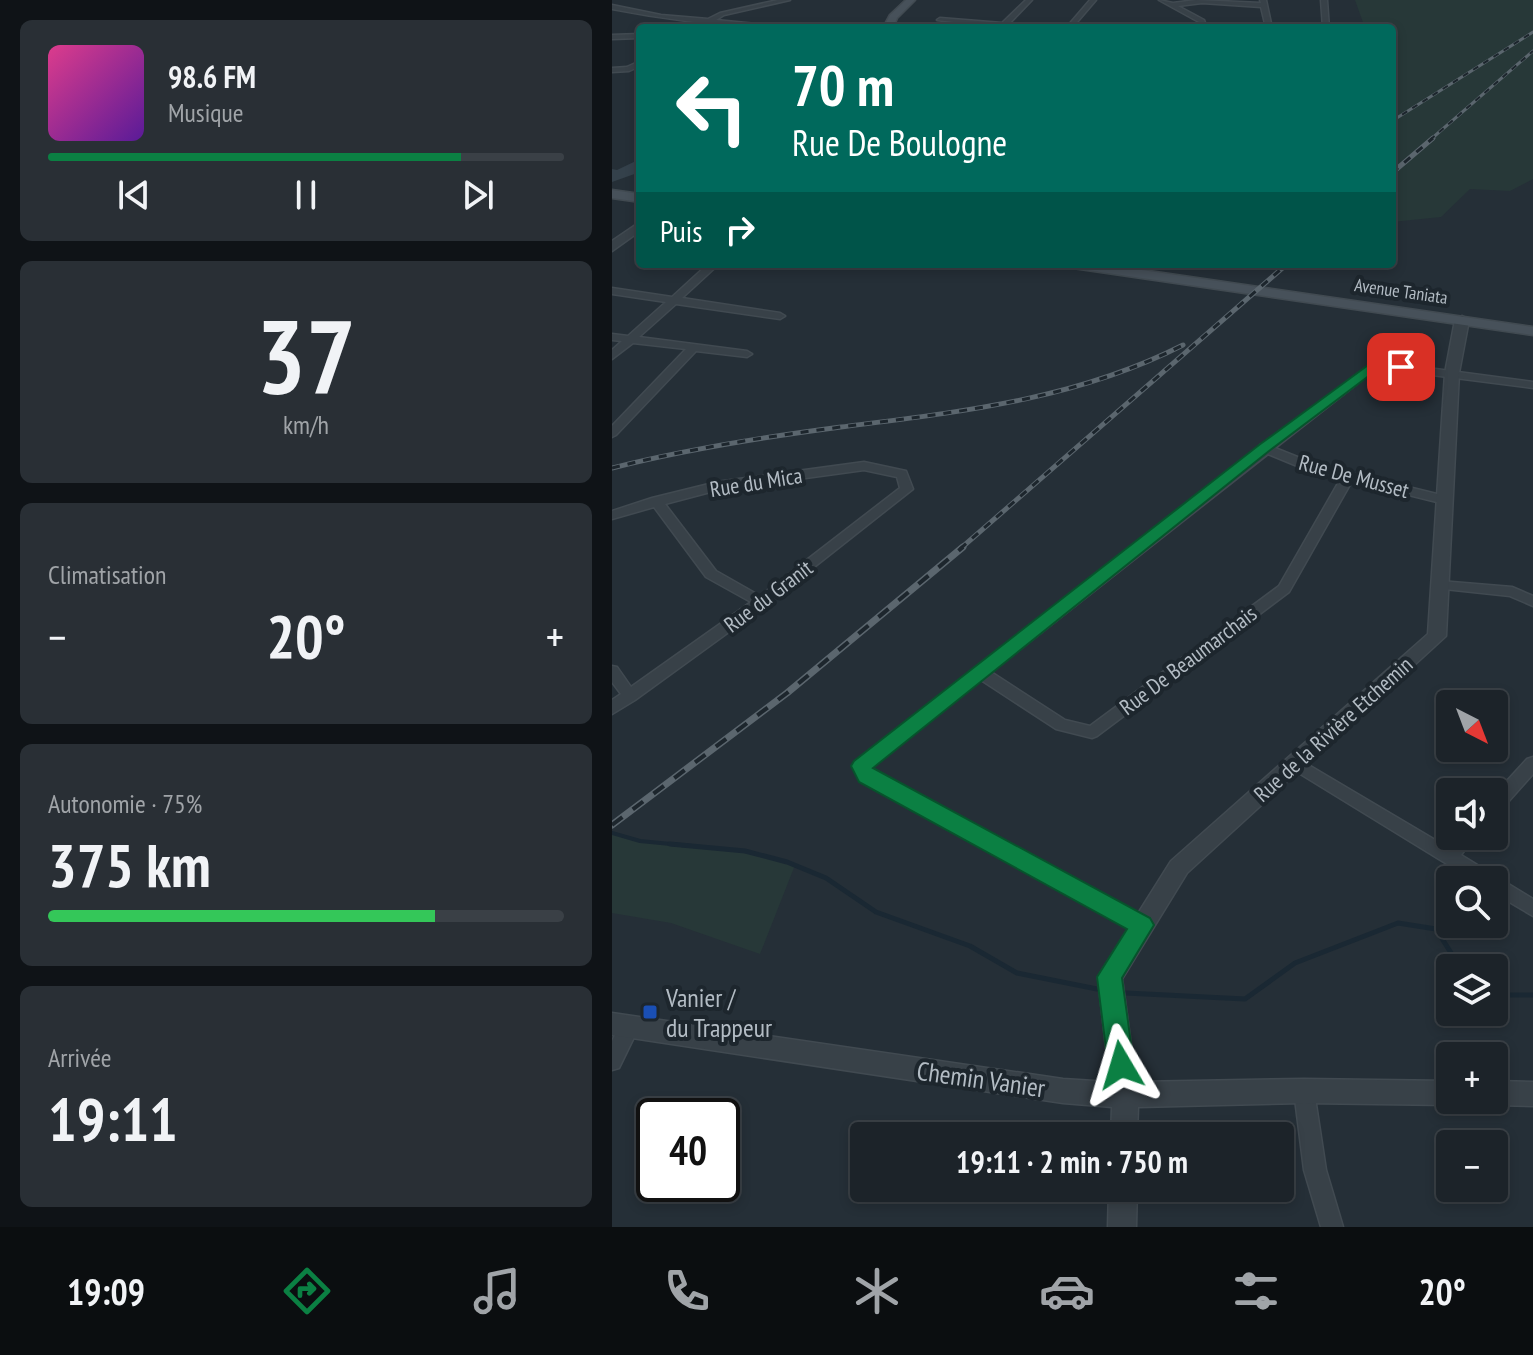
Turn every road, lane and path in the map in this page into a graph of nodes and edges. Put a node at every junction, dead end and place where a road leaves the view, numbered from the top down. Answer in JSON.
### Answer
{"nodes":[{"id":1,"x":787,"y":0,"type":"edge"},
{"id":2,"x":911,"y":0,"type":"edge"},
{"id":3,"x":1029,"y":0,"type":"edge"},
{"id":4,"x":1093,"y":0,"type":"edge"},
{"id":5,"x":1162,"y":0,"type":"edge"},
{"id":6,"x":1324,"y":0,"type":"edge"},
{"id":7,"x":1263,"y":2,"type":"edge"},
{"id":8,"x":1173,"y":5,"type":"junction"},
{"id":9,"x":612,"y":7,"type":"edge"},
{"id":10,"x":940,"y":20,"type":"dead end"},
{"id":11,"x":709,"y":21,"type":"junction"},
{"id":12,"x":704,"y":24,"type":"edge"},
{"id":13,"x":738,"y":24,"type":"edge"},
{"id":14,"x":890,"y":24,"type":"edge"},
{"id":15,"x":982,"y":24,"type":"edge"},
{"id":16,"x":1005,"y":24,"type":"edge"},
{"id":17,"x":1072,"y":24,"type":"edge"},
{"id":18,"x":1203,"y":24,"type":"edge"},
{"id":19,"x":1268,"y":24,"type":"edge"},
{"id":20,"x":1326,"y":24,"type":"edge"},
{"id":21,"x":636,"y":36,"type":"edge"},
{"id":22,"x":612,"y":37,"type":"edge"},
{"id":23,"x":636,"y":65,"type":"edge"},
{"id":24,"x":612,"y":70,"type":"edge"},
{"id":25,"x":612,"y":194,"type":"edge"},
{"id":26,"x":636,"y":197,"type":"edge"},
{"id":27,"x":636,"y":228,"type":"edge"},
{"id":28,"x":612,"y":247,"type":"edge"},
{"id":29,"x":710,"y":268,"type":"edge"},
{"id":30,"x":1106,"y":268,"type":"edge"},
{"id":31,"x":612,"y":291,"type":"edge"},
{"id":32,"x":674,"y":300,"type":"junction"},
{"id":33,"x":780,"y":316,"type":"dead end"},
{"id":34,"x":1462,"y":320,"type":"junction"},
{"id":35,"x":1533,"y":331,"type":"edge"},
{"id":36,"x":612,"y":337,"type":"edge"},
{"id":37,"x":630,"y":339,"type":"junction"},
{"id":38,"x":694,"y":347,"type":"junction"},
{"id":39,"x":747,"y":354,"type":"dead end"},
{"id":40,"x":612,"y":356,"type":"edge"},
{"id":41,"x":1452,"y":373,"type":"junction"},
{"id":42,"x":1533,"y":385,"type":"edge"},
{"id":43,"x":612,"y":433,"type":"edge"},
{"id":44,"x":1264,"y":448,"type":"junction"},
{"id":45,"x":902,"y":474,"type":"joint"},
{"id":46,"x":1348,"y":477,"type":"junction"},
{"id":47,"x":1445,"y":500,"type":"junction"},
{"id":48,"x":656,"y":501,"type":"junction"},
{"id":49,"x":612,"y":515,"type":"edge"},
{"id":50,"x":1440,"y":585,"type":"junction"},
{"id":51,"x":1533,"y":601,"type":"edge"},
{"id":52,"x":761,"y":602,"type":"junction"},
{"id":53,"x":612,"y":671,"type":"edge"},
{"id":54,"x":980,"y":672,"type":"junction"},
{"id":55,"x":630,"y":696,"type":"junction"},
{"id":56,"x":612,"y":708,"type":"edge"},
{"id":57,"x":1295,"y":763,"type":"junction"},
{"id":58,"x":1533,"y":763,"type":"edge"},
{"id":59,"x":1508,"y":791,"type":"edge"},
{"id":60,"x":1454,"y":850,"type":"edge"},
{"id":61,"x":1449,"y":856,"type":"junction"},
{"id":62,"x":1465,"y":866,"type":"edge"},
{"id":63,"x":1508,"y":893,"type":"edge"},
{"id":64,"x":1533,"y":908,"type":"edge"},
{"id":65,"x":1142,"y":925,"type":"junction"},
{"id":66,"x":621,"y":1025,"type":"edge"},
{"id":67,"x":612,"y":1061,"type":"edge"},
{"id":68,"x":1304,"y":1091,"type":"junction"},
{"id":69,"x":1436,"y":1093,"type":"edge"},
{"id":70,"x":1508,"y":1093,"type":"edge"},
{"id":71,"x":1533,"y":1094,"type":"edge"},
{"id":72,"x":1125,"y":1095,"type":"junction"},
{"id":73,"x":1124,"y":1122,"type":"edge"},
{"id":74,"x":1123,"y":1202,"type":"edge"},
{"id":75,"x":1122,"y":1227,"type":"edge"},
{"id":76,"x":1332,"y":1227,"type":"edge"}],
"edges":[{"from":1,"to":11,"type":"street"},
{"from":2,"to":14,"type":"main road"},
{"from":3,"to":16,"type":"street"},
{"from":4,"to":17,"type":"street"},
{"from":5,"to":8,"type":"street"},
{"from":6,"to":20,"type":"street"},
{"from":7,"to":8,"type":"street"},
{"from":7,"to":19,"type":"street"},
{"from":8,"to":18,"type":"street"},
{"from":9,"to":11,"type":"street"},
{"from":10,"to":15,"type":"street"},
{"from":11,"to":12,"type":"street"},
{"from":11,"to":13,"type":"street"},
{"from":21,"to":22,"type":"street"},
{"from":23,"to":24,"type":"street"},
{"from":25,"to":26,"type":"main road"},
{"from":27,"to":28,"type":"street"},
{"from":29,"to":32,"type":"street"},
{"from":30,"to":34,"type":"main road","name":"Avenue Taniata"},
{"from":31,"to":32,"type":"street"},
{"from":32,"to":33,"type":"street"},
{"from":32,"to":37,"type":"street"},
{"from":34,"to":35,"type":"main road","name":"Avenue Taniata"},
{"from":34,"to":41,"type":"street","name":"Rue de la Rivière Etchemin"},
{"from":36,"to":37,"type":"street"},
{"from":37,"to":38,"type":"street"},
{"from":37,"to":40,"type":"street"},
{"from":38,"to":39,"type":"street"},
{"from":38,"to":43,"type":"street"},
{"from":41,"to":42,"type":"street"},
{"from":41,"to":44,"type":"street"},
{"from":41,"to":47,"type":"street","name":"Rue de la Rivière Etchemin"},
{"from":44,"to":46,"type":"street","name":"Rue De Musset"},
{"from":44,"to":54,"type":"street"},
{"from":45,"to":48,"type":"street","name":"Rue du Mica"},
{"from":45,"to":52,"type":"street","name":"Rue du Granit"},
{"from":46,"to":47,"type":"street","name":"Rue De Musset"},
{"from":46,"to":54,"type":"street","name":"Rue De Beaumarchais"},
{"from":47,"to":50,"type":"street","name":"Rue de la Rivière Etchemin"},
{"from":48,"to":49,"type":"street","name":"Rue du Mica"},
{"from":48,"to":52,"type":"street"},
{"from":50,"to":51,"type":"street"},
{"from":50,"to":57,"type":"street","name":"Rue de la Rivière Etchemin"},
{"from":52,"to":55,"type":"street","name":"Rue du Granit"},
{"from":53,"to":55,"type":"street"},
{"from":54,"to":65,"type":"street"},
{"from":55,"to":56,"type":"street","name":"Rue du Granit"},
{"from":57,"to":61,"type":"street"},
{"from":57,"to":65,"type":"street","name":"Rue de la Rivière Etchemin"},
{"from":58,"to":59,"type":"street"},
{"from":60,"to":61,"type":"street"},
{"from":61,"to":62,"type":"street"},
{"from":63,"to":64,"type":"street"},
{"from":65,"to":72,"type":"street","name":"Rue de la Rivière Etchemin"},
{"from":66,"to":67,"type":"street"},
{"from":66,"to":72,"type":"street","name":"Chemin Vanier"},
{"from":68,"to":69,"type":"street","name":"Chemin Vanier"},
{"from":68,"to":72,"type":"street","name":"Chemin Vanier"},
{"from":68,"to":76,"type":"street"},
{"from":70,"to":71,"type":"street"},
{"from":72,"to":73,"type":"street","name":"Rue de la Rivière Etchemin"},
{"from":74,"to":75,"type":"street"}]}
